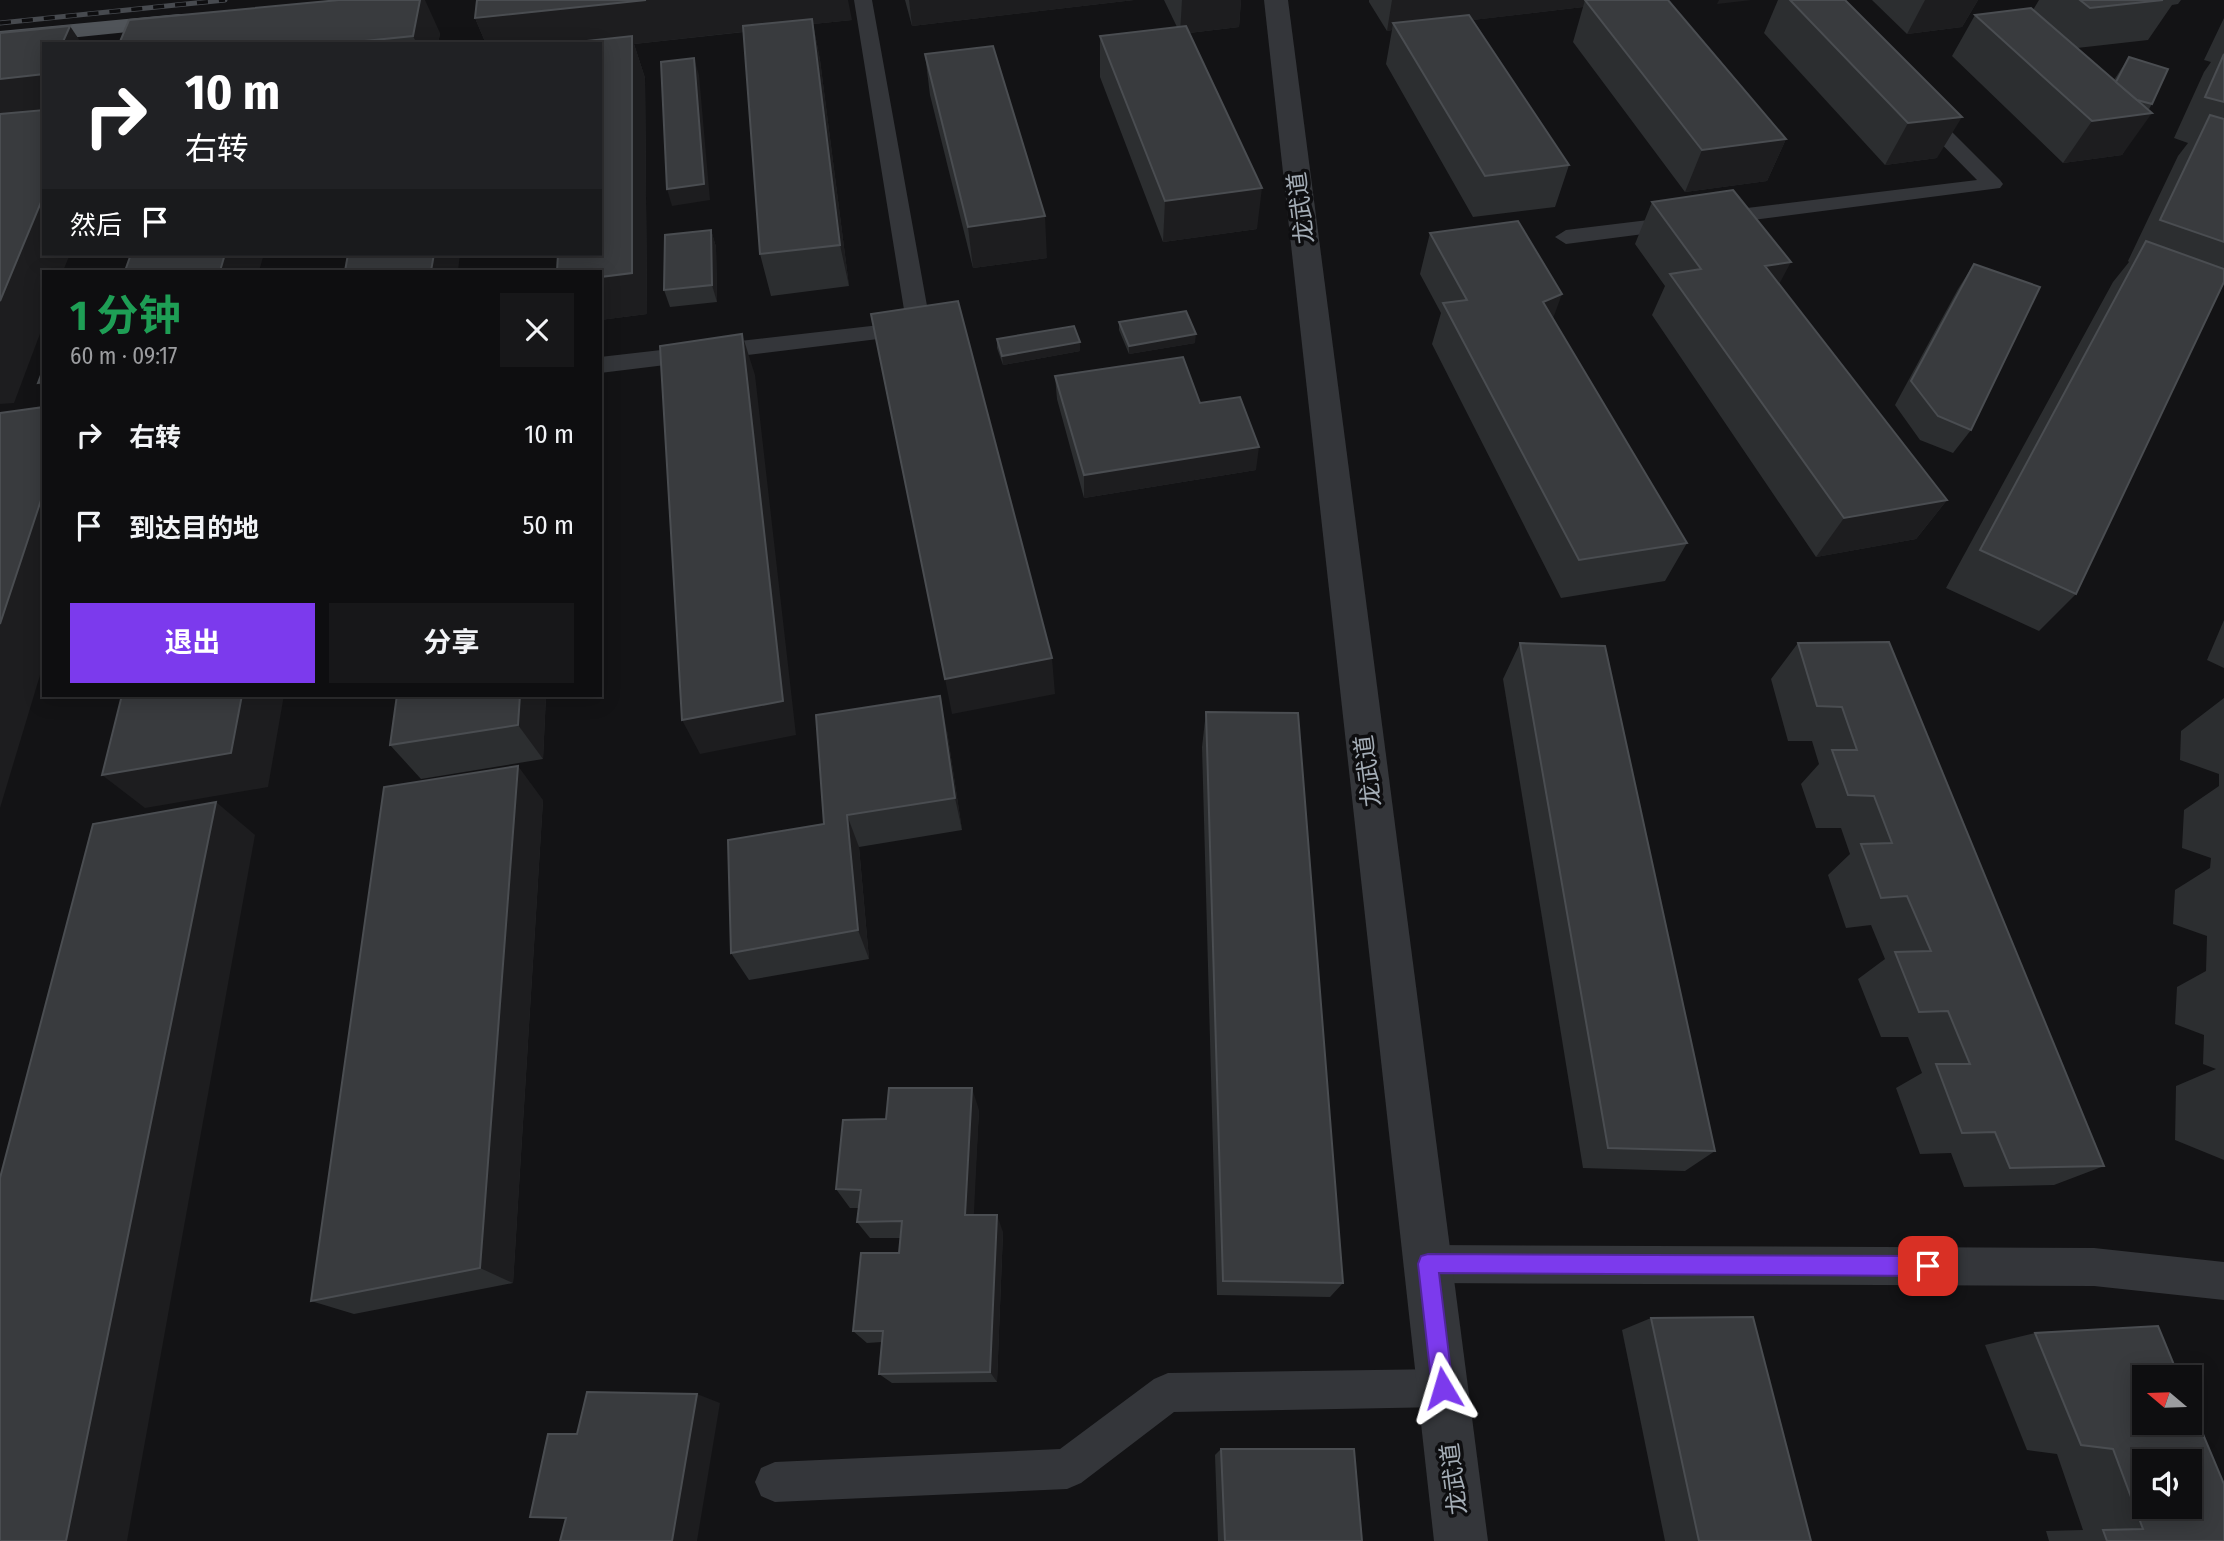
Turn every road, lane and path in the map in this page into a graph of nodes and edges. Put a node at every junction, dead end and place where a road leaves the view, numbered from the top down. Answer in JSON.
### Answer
{"nodes":[{"id":1,"x":863,"y":0,"type":"edge"},
{"id":2,"x":1276,"y":0,"type":"edge"},
{"id":3,"x":202,"y":19,"type":"edge"},
{"id":4,"x":0,"y":38,"type":"edge"},
{"id":5,"x":1906,"y":97,"type":"edge"},
{"id":6,"x":1566,"y":237,"type":"dead end"},
{"id":7,"x":602,"y":365,"type":"edge"},
{"id":8,"x":1428,"y":1264,"type":"junction"},
{"id":9,"x":2224,"y":1281,"type":"edge"},
{"id":10,"x":1443,"y":1388,"type":"junction"},
{"id":11,"x":775,"y":1482,"type":"dead end"},
{"id":12,"x":1461,"y":1541,"type":"edge"}],
"edges":[{"from":1,"to":7,"type":"lane"},
{"from":2,"to":8,"type":"street","name":"龙武道"},
{"from":3,"to":4,"type":"main road"},
{"from":5,"to":6,"type":"lane"},
{"from":8,"to":9,"type":"lane"},
{"from":8,"to":10,"type":"street","name":"龙武道"},
{"from":10,"to":11,"type":"lane"},
{"from":10,"to":12,"type":"street","name":"龙武道"}]}
